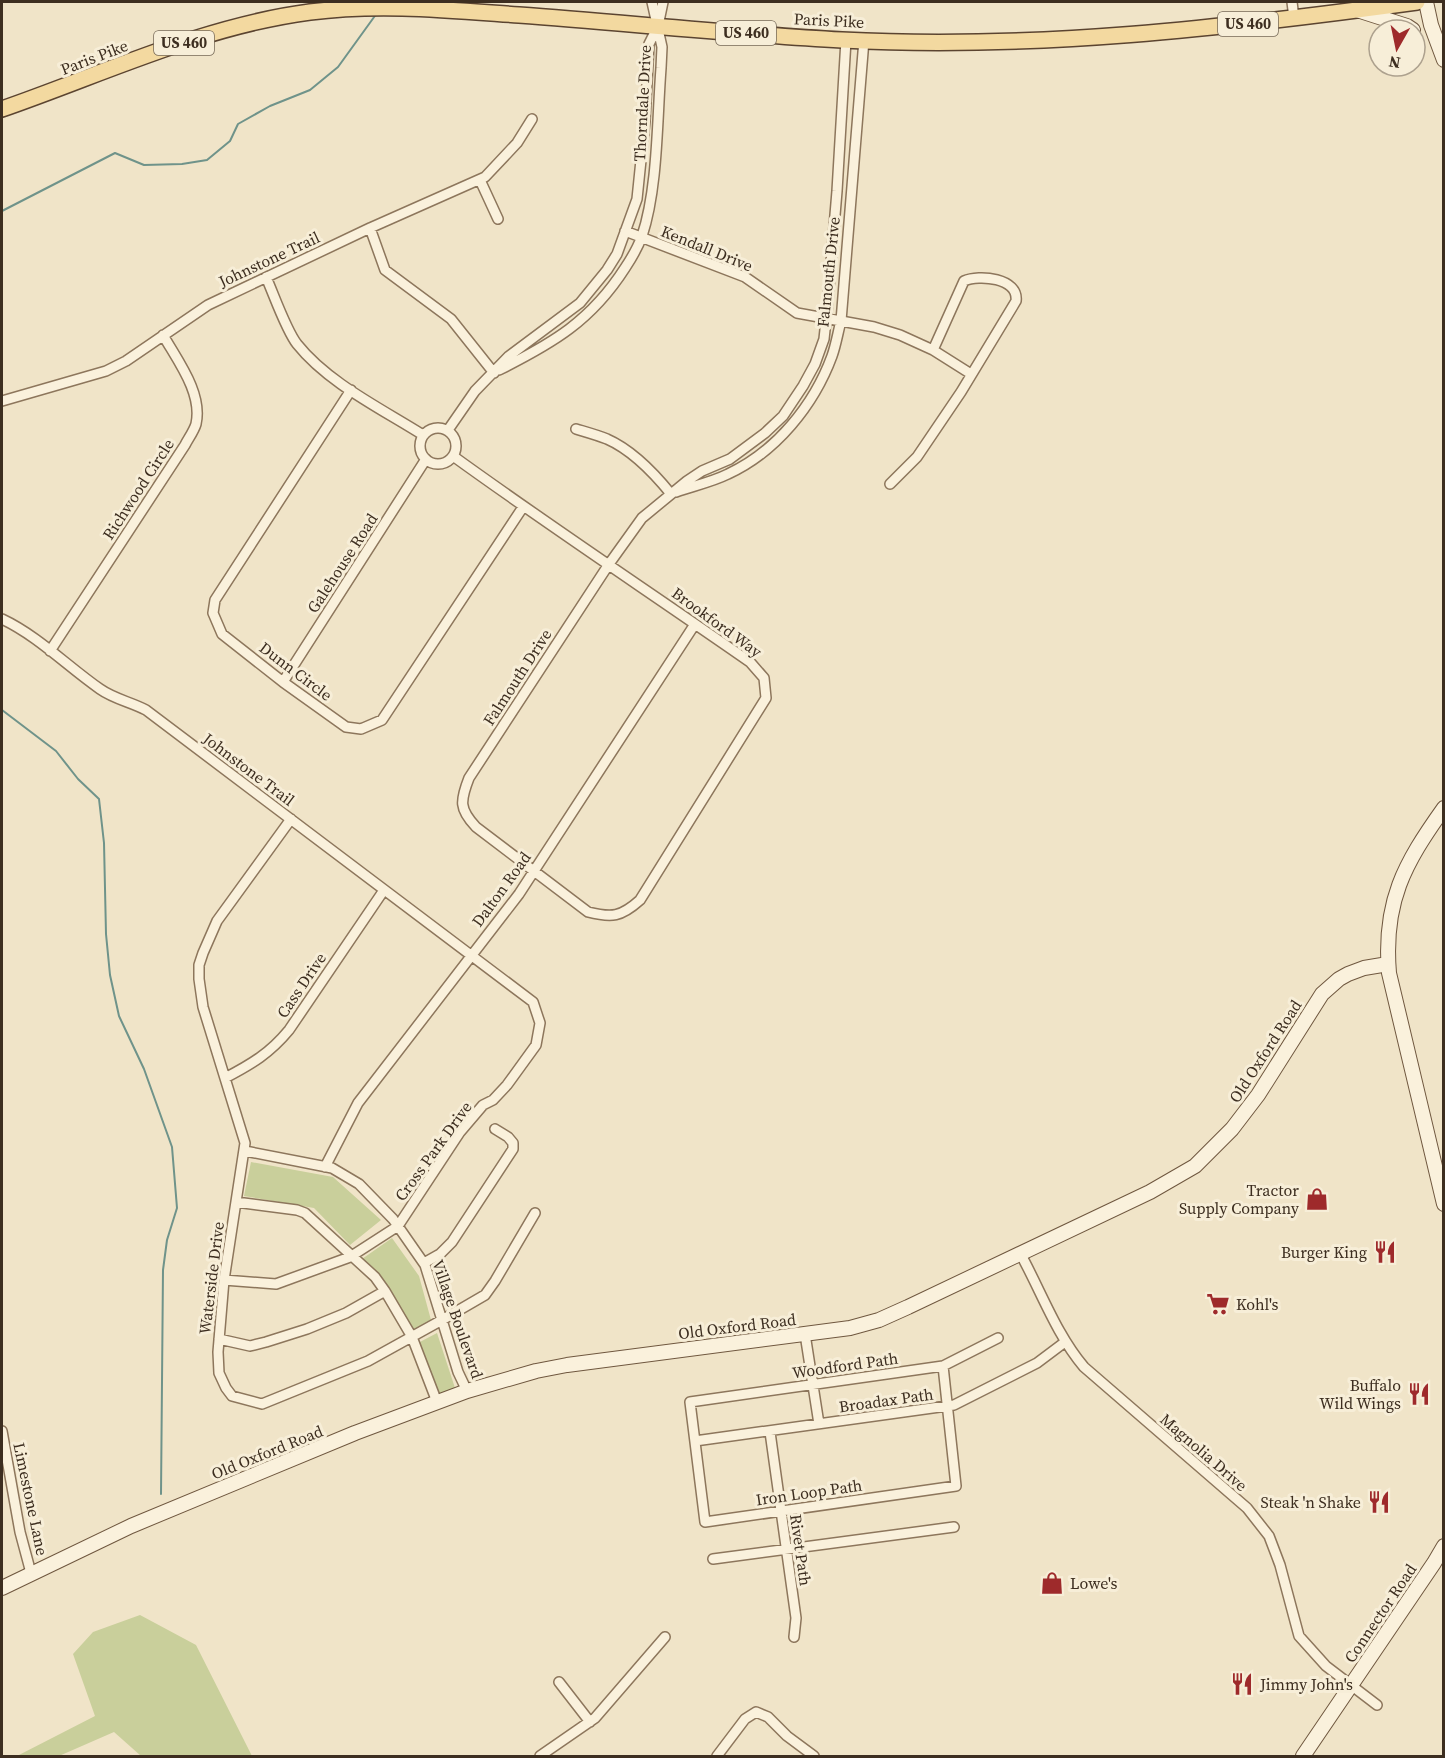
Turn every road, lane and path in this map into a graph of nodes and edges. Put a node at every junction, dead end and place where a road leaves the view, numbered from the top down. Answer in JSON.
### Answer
{"nodes":[{"id":1,"x":652,"y":2,"type":"edge"},
{"id":2,"x":663,"y":2,"type":"edge"},
{"id":3,"x":1292,"y":2,"type":"edge"},
{"id":4,"x":1417,"y":2,"type":"edge"},
{"id":5,"x":1426,"y":2,"type":"edge"},
{"id":6,"x":320,"y":5,"type":"edge"},
{"id":7,"x":1354,"y":10,"type":"junction"},
{"id":8,"x":1294,"y":18,"type":"junction"},
{"id":9,"x":1380,"y":18,"type":"edge"},
{"id":10,"x":657,"y":26,"type":"junction"},
{"id":11,"x":846,"y":40,"type":"junction"},
{"id":12,"x":864,"y":40,"type":"junction"},
{"id":13,"x":1427,"y":40,"type":"edge"},
{"id":14,"x":1443,"y":61,"type":"edge"},
{"id":15,"x":2,"y":109,"type":"edge"},
{"id":16,"x":532,"y":119,"type":"dead end"},
{"id":17,"x":480,"y":180,"type":"junction"},
{"id":18,"x":498,"y":219,"type":"dead end"},
{"id":19,"x":370,"y":228,"type":"junction"},
{"id":20,"x":626,"y":231,"type":"junction"},
{"id":21,"x":642,"y":238,"type":"junction"},
{"id":22,"x":266,"y":277,"type":"junction"},
{"id":23,"x":574,"y":308,"type":"junction"},
{"id":24,"x":584,"y":318,"type":"junction"},
{"id":25,"x":826,"y":320,"type":"junction"},
{"id":26,"x":841,"y":321,"type":"junction"},
{"id":27,"x":163,"y":335,"type":"junction"},
{"id":28,"x":933,"y":350,"type":"junction"},
{"id":29,"x":494,"y":373,"type":"junction"},
{"id":30,"x":971,"y":374,"type":"junction"},
{"id":31,"x":351,"y":390,"type":"junction"},
{"id":32,"x":2,"y":401,"type":"edge"},
{"id":33,"x":576,"y":429,"type":"dead end"},
{"id":34,"x":448,"y":430,"type":"junction"},
{"id":35,"x":423,"y":435,"type":"junction"},
{"id":36,"x":453,"y":456,"type":"junction"},
{"id":37,"x":426,"y":459,"type":"junction"},
{"id":38,"x":890,"y":484,"type":"dead end"},
{"id":39,"x":670,"y":494,"type":"junction"},
{"id":40,"x":523,"y":507,"type":"junction"},
{"id":41,"x":609,"y":564,"type":"junction"},
{"id":42,"x":2,"y":618,"type":"edge"},
{"id":43,"x":695,"y":624,"type":"junction"},
{"id":44,"x":50,"y":651,"type":"junction"},
{"id":45,"x":283,"y":682,"type":"junction"},
{"id":46,"x":1443,"y":808,"type":"edge"},
{"id":47,"x":291,"y":819,"type":"junction"},
{"id":48,"x":534,"y":871,"type":"junction"},
{"id":49,"x":384,"y":890,"type":"junction"},
{"id":50,"x":471,"y":955,"type":"junction"},
{"id":51,"x":1388,"y":964,"type":"junction"},
{"id":52,"x":225,"y":1078,"type":"junction"},
{"id":53,"x":495,"y":1129,"type":"dead end"},
{"id":54,"x":245,"y":1151,"type":"junction"},
{"id":55,"x":325,"y":1167,"type":"junction"},
{"id":56,"x":236,"y":1202,"type":"junction"},
{"id":57,"x":1443,"y":1204,"type":"edge"},
{"id":58,"x":535,"y":1213,"type":"dead end"},
{"id":59,"x":398,"y":1226,"type":"junction"},
{"id":60,"x":1020,"y":1253,"type":"junction"},
{"id":61,"x":352,"y":1256,"type":"junction"},
{"id":62,"x":424,"y":1263,"type":"junction"},
{"id":63,"x":224,"y":1280,"type":"junction"},
{"id":64,"x":385,"y":1291,"type":"junction"},
{"id":65,"x":442,"y":1320,"type":"junction"},
{"id":66,"x":805,"y":1334,"type":"junction"},
{"id":67,"x":412,"y":1337,"type":"junction"},
{"id":68,"x":998,"y":1338,"type":"dead end"},
{"id":69,"x":219,"y":1339,"type":"junction"},
{"id":70,"x":1065,"y":1342,"type":"junction"},
{"id":71,"x":943,"y":1366,"type":"junction"},
{"id":72,"x":813,"y":1385,"type":"junction"},
{"id":73,"x":467,"y":1391,"type":"junction"},
{"id":74,"x":437,"y":1402,"type":"junction"},
{"id":75,"x":690,"y":1402,"type":"joint"},
{"id":76,"x":948,"y":1406,"type":"junction"},
{"id":77,"x":819,"y":1424,"type":"junction"},
{"id":78,"x":2,"y":1431,"type":"edge"},
{"id":79,"x":770,"y":1432,"type":"junction"},
{"id":80,"x":695,"y":1441,"type":"junction"},
{"id":81,"x":780,"y":1510,"type":"junction"},
{"id":82,"x":954,"y":1527,"type":"dead end"},
{"id":83,"x":1443,"y":1546,"type":"edge"},
{"id":84,"x":786,"y":1549,"type":"junction"},
{"id":85,"x":713,"y":1559,"type":"dead end"},
{"id":86,"x":31,"y":1573,"type":"junction"},
{"id":87,"x":2,"y":1588,"type":"edge"},
{"id":88,"x":665,"y":1637,"type":"dead end"},
{"id":89,"x":794,"y":1637,"type":"dead end"},
{"id":90,"x":559,"y":1682,"type":"dead end"},
{"id":91,"x":1351,"y":1685,"type":"junction"},
{"id":92,"x":1377,"y":1705,"type":"dead end"},
{"id":93,"x":590,"y":1722,"type":"junction"},
{"id":94,"x":540,"y":1756,"type":"edge"},
{"id":95,"x":717,"y":1756,"type":"edge"},
{"id":96,"x":814,"y":1756,"type":"edge"},
{"id":97,"x":1302,"y":1756,"type":"edge"}],
"edges":[{"from":1,"to":10,"type":"street"},
{"from":2,"to":10,"type":"street"},
{"from":3,"to":8,"type":"street"},
{"from":4,"to":7,"type":"main road","name":"Paris Pike","number":"US 460"},
{"from":5,"to":14,"type":"street"},
{"from":6,"to":10,"type":"main road","name":"Paris Pike","number":"US 460"},
{"from":6,"to":15,"type":"main road","name":"Paris Pike","number":"US 460"},
{"from":7,"to":8,"type":"main road","name":"Paris Pike","number":"US 460"},
{"from":7,"to":9,"type":"street"},
{"from":8,"to":12,"type":"main road","name":"Paris Pike","number":"US 460"},
{"from":10,"to":11,"type":"main road","name":"Paris Pike","number":"US 460"},
{"from":10,"to":20,"type":"street","name":"Thorndale Drive"},
{"from":10,"to":21,"type":"street","name":"Thorndale Drive"},
{"from":11,"to":12,"type":"main road","name":"Paris Pike","number":"US 460"},
{"from":11,"to":25,"type":"street","name":"Falmouth Drive"},
{"from":12,"to":26,"type":"street","name":"Falmouth Drive"},
{"from":13,"to":14,"type":"street"},
{"from":16,"to":17,"type":"street","name":"Johnstone Trail"},
{"from":17,"to":18,"type":"street"},
{"from":17,"to":19,"type":"street","name":"Johnstone Trail"},
{"from":19,"to":22,"type":"street","name":"Johnstone Trail"},
{"from":19,"to":29,"type":"street"},
{"from":20,"to":21,"type":"street","name":"Kendall Drive"},
{"from":20,"to":23,"type":"street","name":"Thorndale Drive"},
{"from":21,"to":24,"type":"street","name":"Thorndale Drive"},
{"from":21,"to":25,"type":"street","name":"Kendall Drive"},
{"from":22,"to":27,"type":"street","name":"Johnstone Trail"},
{"from":22,"to":31,"type":"street"},
{"from":23,"to":24,"type":"street"},
{"from":23,"to":29,"type":"street","name":"Thorndale Drive"},
{"from":24,"to":29,"type":"street","name":"Thorndale Drive"},
{"from":25,"to":26,"type":"street","name":"Kendall Drive"},
{"from":25,"to":39,"type":"street","name":"Falmouth Drive"},
{"from":26,"to":28,"type":"street","name":"Kendall Drive"},
{"from":26,"to":39,"type":"street","name":"Falmouth Drive"},
{"from":27,"to":32,"type":"street","name":"Johnstone Trail"},
{"from":27,"to":44,"type":"street","name":"Richwood Circle"},
{"from":28,"to":30,"type":"street","name":"Kendall Drive"},
{"from":28,"to":30,"type":"street"},
{"from":29,"to":34,"type":"street","name":"Thorndale Drive"},
{"from":30,"to":38,"type":"street"},
{"from":31,"to":35,"type":"street"},
{"from":31,"to":45,"type":"street","name":"Dunn Circle"},
{"from":33,"to":39,"type":"street"},
{"from":34,"to":35,"type":"street"},
{"from":34,"to":36,"type":"street"},
{"from":35,"to":37,"type":"street"},
{"from":36,"to":37,"type":"street"},
{"from":36,"to":40,"type":"street","name":"Brookford Way"},
{"from":37,"to":45,"type":"street","name":"Galehouse Road"},
{"from":39,"to":41,"type":"street","name":"Falmouth Drive"},
{"from":40,"to":41,"type":"street","name":"Brookford Way"},
{"from":40,"to":45,"type":"street","name":"Dunn Circle"},
{"from":41,"to":43,"type":"street","name":"Brookford Way"},
{"from":41,"to":48,"type":"street","name":"Falmouth Drive"},
{"from":42,"to":44,"type":"street","name":"Johnstone Trail"},
{"from":43,"to":48,"type":"street","name":"Dalton Road"},
{"from":43,"to":48,"type":"street","name":"Brookford Way"},
{"from":44,"to":47,"type":"street","name":"Johnstone Trail"},
{"from":46,"to":51,"type":"street"},
{"from":47,"to":49,"type":"street","name":"Johnstone Trail"},
{"from":47,"to":52,"type":"street","name":"Waterside Drive"},
{"from":48,"to":50,"type":"street","name":"Dalton Road"},
{"from":49,"to":50,"type":"street","name":"Johnstone Trail"},
{"from":49,"to":52,"type":"street","name":"Cass Drive"},
{"from":50,"to":55,"type":"street","name":"Dalton Road"},
{"from":50,"to":59,"type":"street","name":"Cross Park Drive"},
{"from":51,"to":57,"type":"street"},
{"from":51,"to":60,"type":"street","name":"Old Oxford Road"},
{"from":52,"to":54,"type":"street","name":"Waterside Drive"},
{"from":53,"to":62,"type":"street"},
{"from":54,"to":55,"type":"street","name":"Village Boulevard"},
{"from":54,"to":56,"type":"street","name":"Waterside Drive"},
{"from":55,"to":59,"type":"street","name":"Village Boulevard"},
{"from":56,"to":61,"type":"street"},
{"from":56,"to":63,"type":"street","name":"Waterside Drive"},
{"from":58,"to":65,"type":"street","name":"Waterside Drive"},
{"from":59,"to":61,"type":"street","name":"Cross Park Drive"},
{"from":59,"to":62,"type":"street","name":"Village Boulevard"},
{"from":60,"to":66,"type":"street","name":"Old Oxford Road"},
{"from":60,"to":70,"type":"street","name":"Magnolia Drive"},
{"from":61,"to":63,"type":"street","name":"Cross Park Drive"},
{"from":61,"to":64,"type":"street"},
{"from":62,"to":65,"type":"street","name":"Village Boulevard"},
{"from":63,"to":69,"type":"street","name":"Waterside Drive"},
{"from":64,"to":67,"type":"street"},
{"from":64,"to":69,"type":"street"},
{"from":65,"to":67,"type":"street","name":"Waterside Drive"},
{"from":65,"to":73,"type":"street","name":"Village Boulevard"},
{"from":66,"to":72,"type":"street"},
{"from":66,"to":73,"type":"street","name":"Old Oxford Road"},
{"from":67,"to":69,"type":"street","name":"Waterside Drive"},
{"from":67,"to":74,"type":"street"},
{"from":68,"to":71,"type":"street","name":"Woodford Path"},
{"from":70,"to":76,"type":"street","name":"Broadax Path"},
{"from":70,"to":91,"type":"street","name":"Magnolia Drive"},
{"from":71,"to":72,"type":"street","name":"Woodford Path"},
{"from":71,"to":76,"type":"street"},
{"from":72,"to":75,"type":"street","name":"Woodford Path"},
{"from":72,"to":77,"type":"street"},
{"from":73,"to":74,"type":"street","name":"Old Oxford Road"},
{"from":74,"to":86,"type":"street","name":"Old Oxford Road"},
{"from":75,"to":80,"type":"street","name":"Iron Loop Path"},
{"from":76,"to":77,"type":"street","name":"Broadax Path"},
{"from":76,"to":81,"type":"street","name":"Iron Loop Path"},
{"from":77,"to":79,"type":"street","name":"Broadax Path"},
{"from":78,"to":86,"type":"street","name":"Limestone Lane"},
{"from":79,"to":80,"type":"street","name":"Broadax Path"},
{"from":79,"to":81,"type":"street","name":"Rivet Path"},
{"from":80,"to":81,"type":"street","name":"Iron Loop Path"},
{"from":81,"to":84,"type":"street","name":"Rivet Path"},
{"from":82,"to":84,"type":"street"},
{"from":83,"to":91,"type":"street","name":"Connector Road"},
{"from":84,"to":85,"type":"street"},
{"from":84,"to":89,"type":"street","name":"Rivet Path"},
{"from":86,"to":87,"type":"street","name":"Old Oxford Road"},
{"from":88,"to":93,"type":"street"},
{"from":90,"to":93,"type":"street"},
{"from":91,"to":92,"type":"street","name":"Magnolia Drive"},
{"from":91,"to":97,"type":"street","name":"Connector Road"},
{"from":93,"to":94,"type":"street"},
{"from":95,"to":96,"type":"street"}]}
